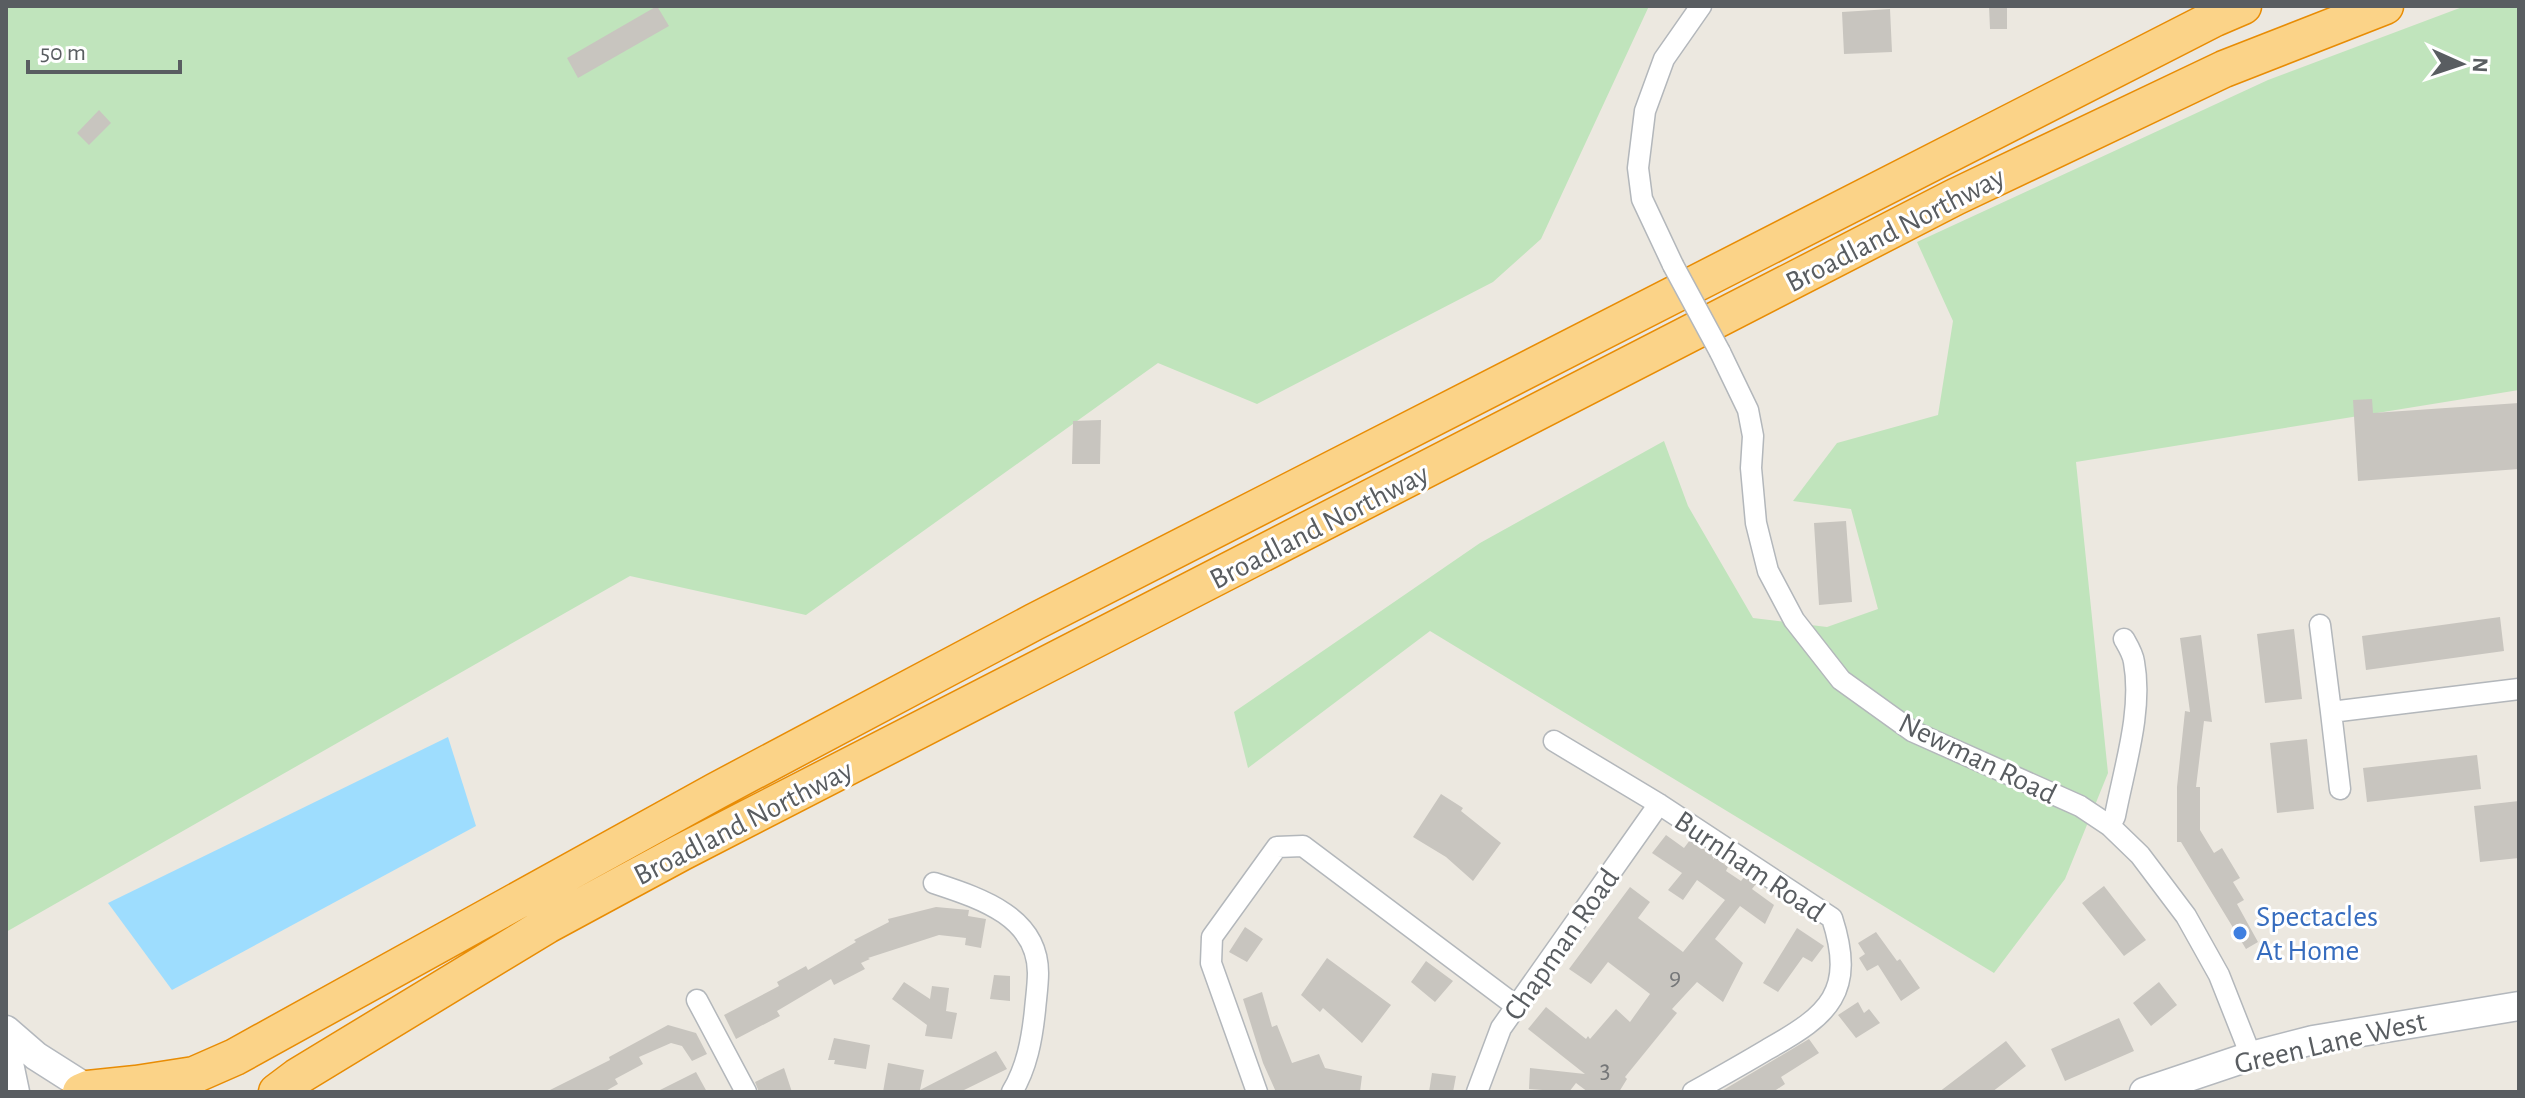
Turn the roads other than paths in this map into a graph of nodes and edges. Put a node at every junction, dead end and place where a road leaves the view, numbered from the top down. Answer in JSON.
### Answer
{"nodes":[{"id":1,"x":1701,"y":6,"type":"edge"},
{"id":2,"x":2243,"y":6,"type":"edge"},
{"id":3,"x":2385,"y":6,"type":"edge"},
{"id":4,"x":2320,"y":625,"type":"dead end"},
{"id":5,"x":2124,"y":639,"type":"dead end"},
{"id":6,"x":2519,"y":689,"type":"edge"},
{"id":7,"x":2331,"y":712,"type":"junction"},
{"id":8,"x":1554,"y":741,"type":"dead end"},
{"id":9,"x":2340,"y":789,"type":"dead end"},
{"id":10,"x":1659,"y":804,"type":"junction"},
{"id":11,"x":2110,"y":826,"type":"junction"},
{"id":12,"x":934,"y":883,"type":"dead end"},
{"id":13,"x":697,"y":1000,"type":"dead end"},
{"id":14,"x":1516,"y":1006,"type":"junction"},
{"id":15,"x":2519,"y":1006,"type":"edge"},
{"id":16,"x":6,"y":1030,"type":"edge"},
{"id":17,"x":6,"y":1049,"type":"edge"},
{"id":18,"x":2251,"y":1056,"type":"junction"},
{"id":19,"x":148,"y":1088,"type":"edge"},
{"id":20,"x":84,"y":1090,"type":"edge"},
{"id":21,"x":15,"y":1092,"type":"edge"},
{"id":22,"x":277,"y":1092,"type":"edge"},
{"id":23,"x":746,"y":1092,"type":"edge"},
{"id":24,"x":1012,"y":1092,"type":"edge"},
{"id":25,"x":1257,"y":1092,"type":"edge"},
{"id":26,"x":1477,"y":1092,"type":"edge"},
{"id":27,"x":1693,"y":1092,"type":"edge"},
{"id":28,"x":2144,"y":1092,"type":"edge"}],
"edges":[{"from":1,"to":11,"type":"street","name":"Newman Road","bridge":true},
{"from":2,"to":19,"type":"highway","name":"Broadland Northway"},
{"from":3,"to":22,"type":"highway","name":"Broadland Northway"},
{"from":4,"to":7,"type":"street"},
{"from":5,"to":11,"type":"street"},
{"from":6,"to":7,"type":"street"},
{"from":7,"to":9,"type":"street"},
{"from":8,"to":10,"type":"street","name":"Burnham Road"},
{"from":10,"to":14,"type":"street","name":"Chapman Road"},
{"from":10,"to":27,"type":"street","name":"Burnham Road"},
{"from":11,"to":18,"type":"street","name":"Newman Road"},
{"from":12,"to":24,"type":"street"},
{"from":13,"to":23,"type":"street"},
{"from":14,"to":25,"type":"street"},
{"from":14,"to":26,"type":"street","name":"Chapman Road"},
{"from":15,"to":18,"type":"street","name":"Green Lane West"},
{"from":16,"to":20,"type":"street"},
{"from":17,"to":21,"type":"street"},
{"from":18,"to":28,"type":"street","name":"Green Lane West"},
{"from":19,"to":20,"type":"highway","name":"Broadland Northway"}]}
